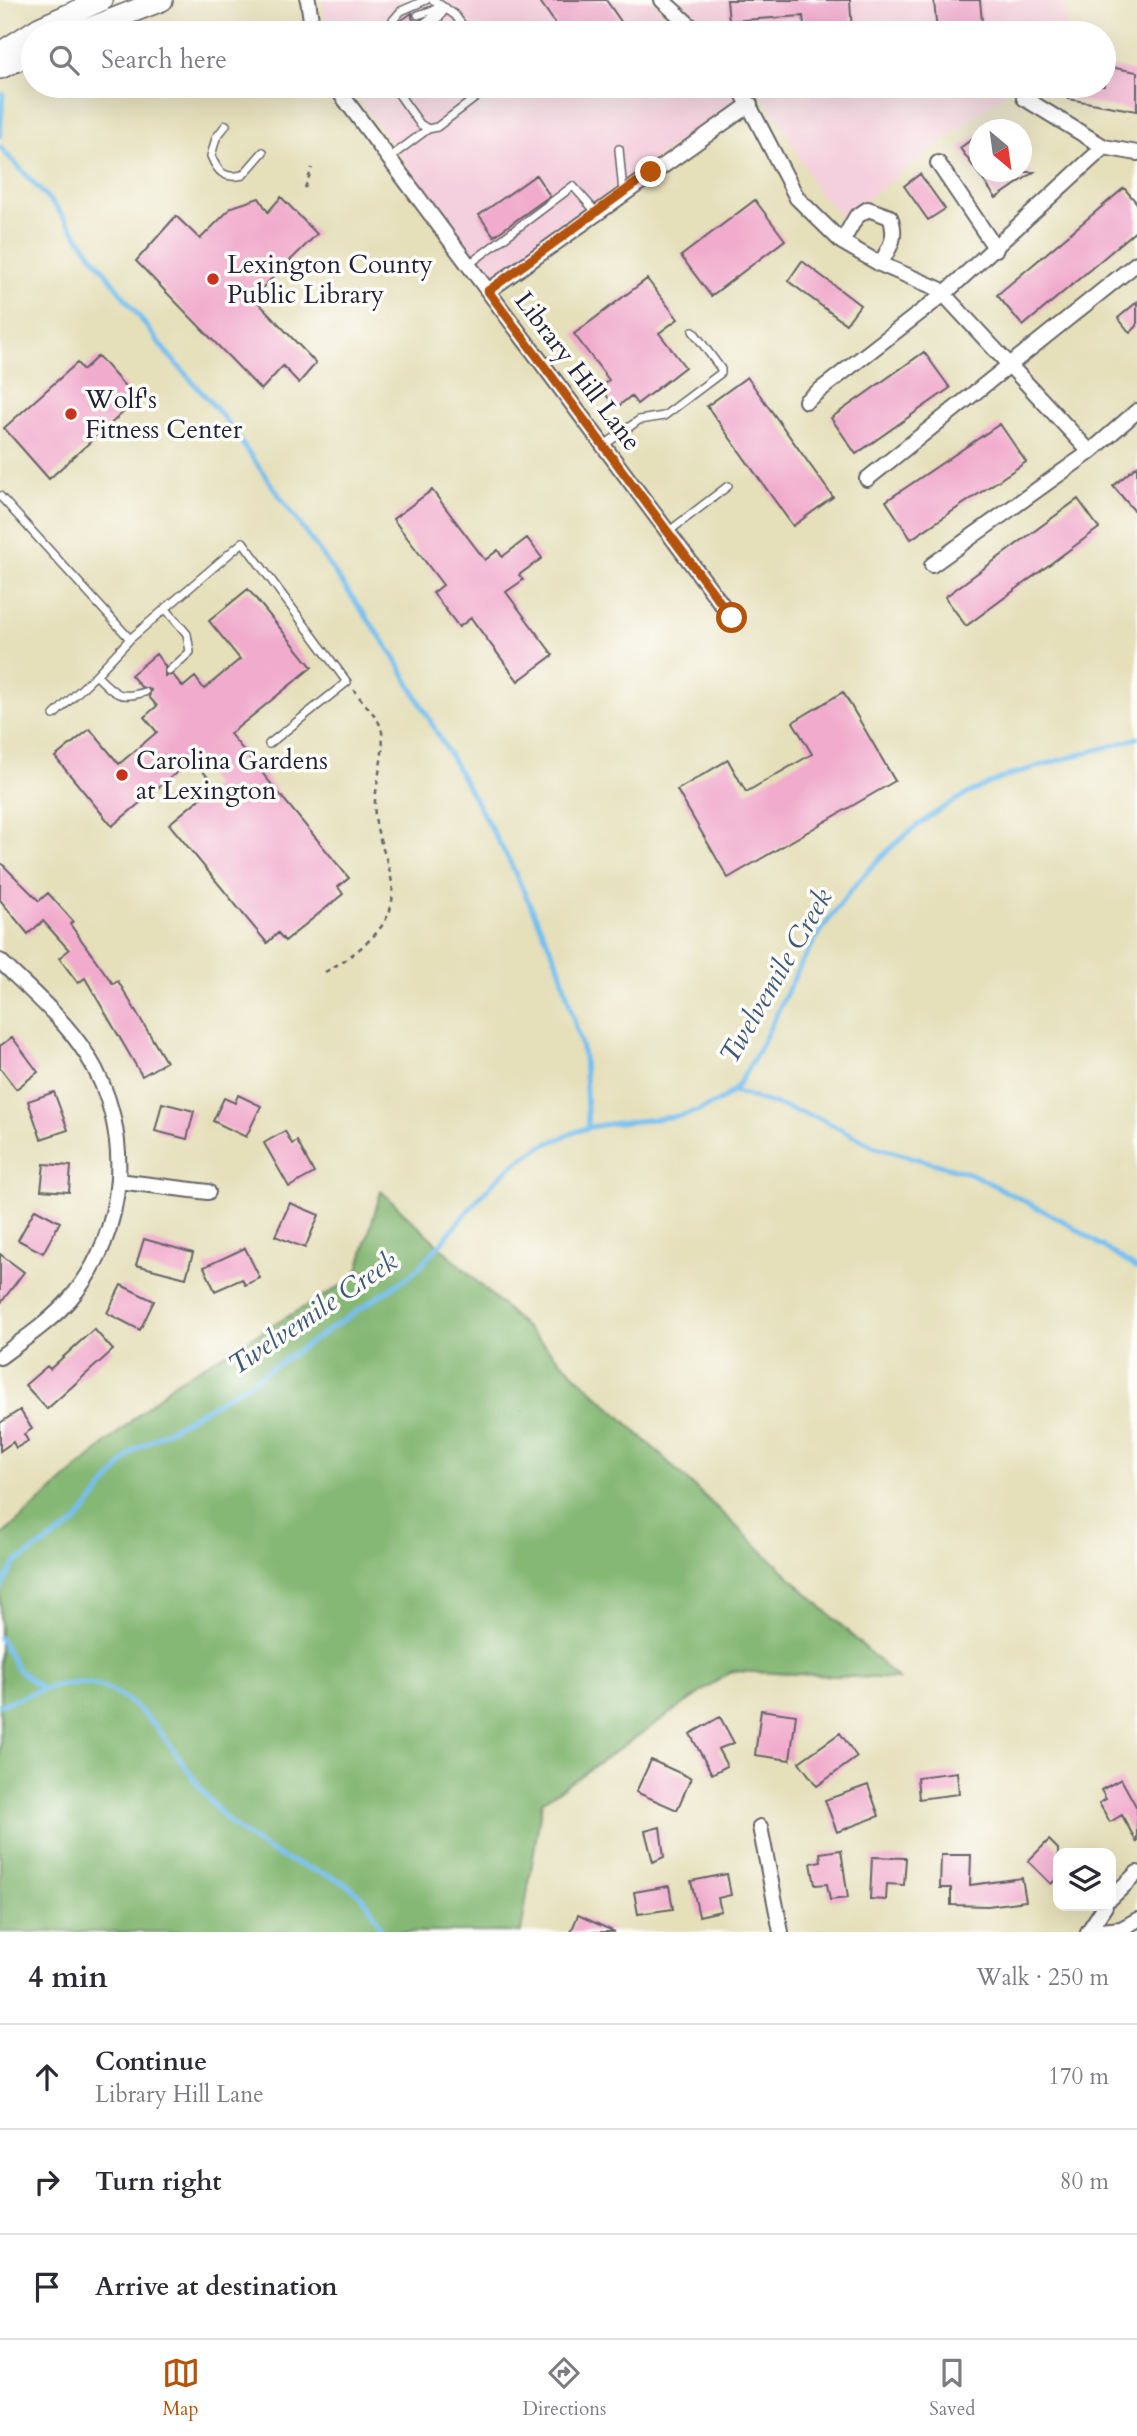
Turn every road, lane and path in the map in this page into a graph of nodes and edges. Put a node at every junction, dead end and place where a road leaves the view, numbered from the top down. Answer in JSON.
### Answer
{"nodes":[{"id":1,"x":102,"y":0,"type":"edge"},
{"id":2,"x":162,"y":0,"type":"edge"},
{"id":3,"x":308,"y":0,"type":"edge"},
{"id":4,"x":426,"y":0,"type":"edge"},
{"id":5,"x":433,"y":0,"type":"edge"},
{"id":6,"x":662,"y":0,"type":"edge"},
{"id":7,"x":446,"y":8,"type":"junction"},
{"id":8,"x":418,"y":15,"type":"dead end"},
{"id":9,"x":71,"y":18,"type":"edge"},
{"id":10,"x":311,"y":21,"type":"edge"},
{"id":11,"x":392,"y":21,"type":"edge"},
{"id":12,"x":427,"y":21,"type":"edge"},
{"id":13,"x":437,"y":21,"type":"edge"},
{"id":14,"x":457,"y":21,"type":"edge"},
{"id":15,"x":685,"y":21,"type":"edge"},
{"id":16,"x":21,"y":45,"type":"edge"},
{"id":17,"x":21,"y":51,"type":"edge"},
{"id":18,"x":21,"y":56,"type":"edge"},
{"id":19,"x":2,"y":62,"type":"edge"},
{"id":20,"x":344,"y":98,"type":"edge"},
{"id":21,"x":402,"y":98,"type":"edge"},
{"id":22,"x":475,"y":98,"type":"edge"},
{"id":23,"x":746,"y":98,"type":"edge"},
{"id":24,"x":1024,"y":98,"type":"dead end"},
{"id":25,"x":750,"y":104,"type":"junction"},
{"id":26,"x":226,"y":125,"type":"dead end"},
{"id":27,"x":428,"y":129,"type":"junction"},
{"id":28,"x":1104,"y":147,"type":"junction"},
{"id":29,"x":619,"y":149,"type":"dead end"},
{"id":30,"x":263,"y":152,"type":"dead end"},
{"id":31,"x":1137,"y":153,"type":"edge"},
{"id":32,"x":389,"y":159,"type":"junction"},
{"id":33,"x":938,"y":163,"type":"dead end"},
{"id":34,"x":312,"y":168,"type":"dead end"},
{"id":35,"x":305,"y":188,"type":"dead end"},
{"id":36,"x":623,"y":192,"type":"junction"},
{"id":37,"x":596,"y":212,"type":"junction"},
{"id":38,"x":842,"y":242,"type":"junction"},
{"id":39,"x":996,"y":248,"type":"junction"},
{"id":40,"x":1137,"y":263,"type":"edge"},
{"id":41,"x":880,"y":264,"type":"junction"},
{"id":42,"x":468,"y":265,"type":"junction"},
{"id":43,"x":488,"y":291,"type":"junction"},
{"id":44,"x":944,"y":293,"type":"junction"},
{"id":45,"x":693,"y":331,"type":"dead end"},
{"id":46,"x":1011,"y":367,"type":"junction"},
{"id":47,"x":806,"y":401,"type":"dead end"},
{"id":48,"x":1137,"y":411,"type":"edge"},
{"id":49,"x":603,"y":446,"type":"junction"},
{"id":50,"x":1090,"y":452,"type":"junction"},
{"id":51,"x":867,"y":479,"type":"dead end"},
{"id":52,"x":728,"y":486,"type":"dead end"},
{"id":53,"x":0,"y":496,"type":"edge"},
{"id":54,"x":668,"y":532,"type":"junction"},
{"id":55,"x":932,"y":565,"type":"dead end"},
{"id":56,"x":165,"y":608,"type":"junction"},
{"id":57,"x":732,"y":618,"type":"dead end"},
{"id":58,"x":130,"y":639,"type":"junction"},
{"id":59,"x":169,"y":671,"type":"dead end"},
{"id":60,"x":96,"y":675,"type":"junction"},
{"id":61,"x":347,"y":682,"type":"junction"},
{"id":62,"x":145,"y":692,"type":"dead end"},
{"id":63,"x":54,"y":715,"type":"dead end"},
{"id":64,"x":268,"y":744,"type":"dead end"},
{"id":65,"x":0,"y":961,"type":"edge"},
{"id":66,"x":325,"y":972,"type":"dead end"},
{"id":67,"x":118,"y":1181,"type":"junction"},
{"id":68,"x":208,"y":1192,"type":"dead end"},
{"id":69,"x":0,"y":1357,"type":"edge"},
{"id":70,"x":760,"y":1827,"type":"dead end"},
{"id":71,"x":1137,"y":1873,"type":"edge"},
{"id":72,"x":1116,"y":1893,"type":"edge"},
{"id":73,"x":1102,"y":1911,"type":"edge"},
{"id":74,"x":1137,"y":1920,"type":"edge"},
{"id":75,"x":781,"y":1932,"type":"edge"},
{"id":76,"x":1090,"y":1932,"type":"edge"}],
"edges":[{"from":1,"to":9,"type":"main road"},
{"from":2,"to":9,"type":"main road"},
{"from":3,"to":10,"type":"street"},
{"from":4,"to":11,"type":"lane"},
{"from":5,"to":7,"type":"lane"},
{"from":6,"to":15,"type":"street"},
{"from":7,"to":8,"type":"lane"},
{"from":7,"to":12,"type":"lane"},
{"from":7,"to":13,"type":"lane"},
{"from":7,"to":14,"type":"lane"},
{"from":16,"to":19,"type":"main road"},
{"from":17,"to":19,"type":"main road"},
{"from":18,"to":19,"type":"main road"},
{"from":20,"to":32,"type":"street","name":"Library Hill Lane"},
{"from":21,"to":27,"type":"lane"},
{"from":22,"to":27,"type":"lane"},
{"from":23,"to":25,"type":"street"},
{"from":24,"to":28,"type":"street"},
{"from":25,"to":36,"type":"street"},
{"from":25,"to":38,"type":"street"},
{"from":26,"to":30,"type":"lane"},
{"from":27,"to":32,"type":"lane"},
{"from":28,"to":31,"type":"street"},
{"from":28,"to":39,"type":"street"},
{"from":29,"to":36,"type":"lane"},
{"from":32,"to":42,"type":"street","name":"Library Hill Lane"},
{"from":33,"to":39,"type":"street"},
{"from":34,"to":35,"type":"path"},
{"from":36,"to":37,"type":"street"},
{"from":37,"to":42,"type":"lane"},
{"from":37,"to":43,"type":"street"},
{"from":38,"to":41,"type":"street"},
{"from":38,"to":41,"type":"street"},
{"from":39,"to":44,"type":"street"},
{"from":40,"to":46,"type":"street"},
{"from":41,"to":44,"type":"street"},
{"from":42,"to":43,"type":"street","name":"Library Hill Lane"},
{"from":43,"to":49,"type":"street","name":"Library Hill Lane"},
{"from":44,"to":46,"type":"street"},
{"from":44,"to":47,"type":"street"},
{"from":45,"to":49,"type":"lane"},
{"from":46,"to":50,"type":"street"},
{"from":46,"to":51,"type":"street"},
{"from":48,"to":50,"type":"street"},
{"from":49,"to":54,"type":"street","name":"Library Hill Lane"},
{"from":50,"to":55,"type":"street"},
{"from":52,"to":54,"type":"lane"},
{"from":53,"to":58,"type":"lane"},
{"from":54,"to":57,"type":"street","name":"Library Hill Lane"},
{"from":56,"to":58,"type":"lane"},
{"from":56,"to":59,"type":"lane"},
{"from":56,"to":61,"type":"lane"},
{"from":58,"to":60,"type":"lane"},
{"from":60,"to":62,"type":"lane"},
{"from":60,"to":63,"type":"lane"},
{"from":61,"to":64,"type":"lane"},
{"from":61,"to":66,"type":"path"},
{"from":65,"to":67,"type":"street"},
{"from":67,"to":68,"type":"street"},
{"from":67,"to":69,"type":"street"},
{"from":70,"to":75,"type":"street"},
{"from":71,"to":72,"type":"street"},
{"from":73,"to":76,"type":"street"},
{"from":74,"to":76,"type":"street"}]}
